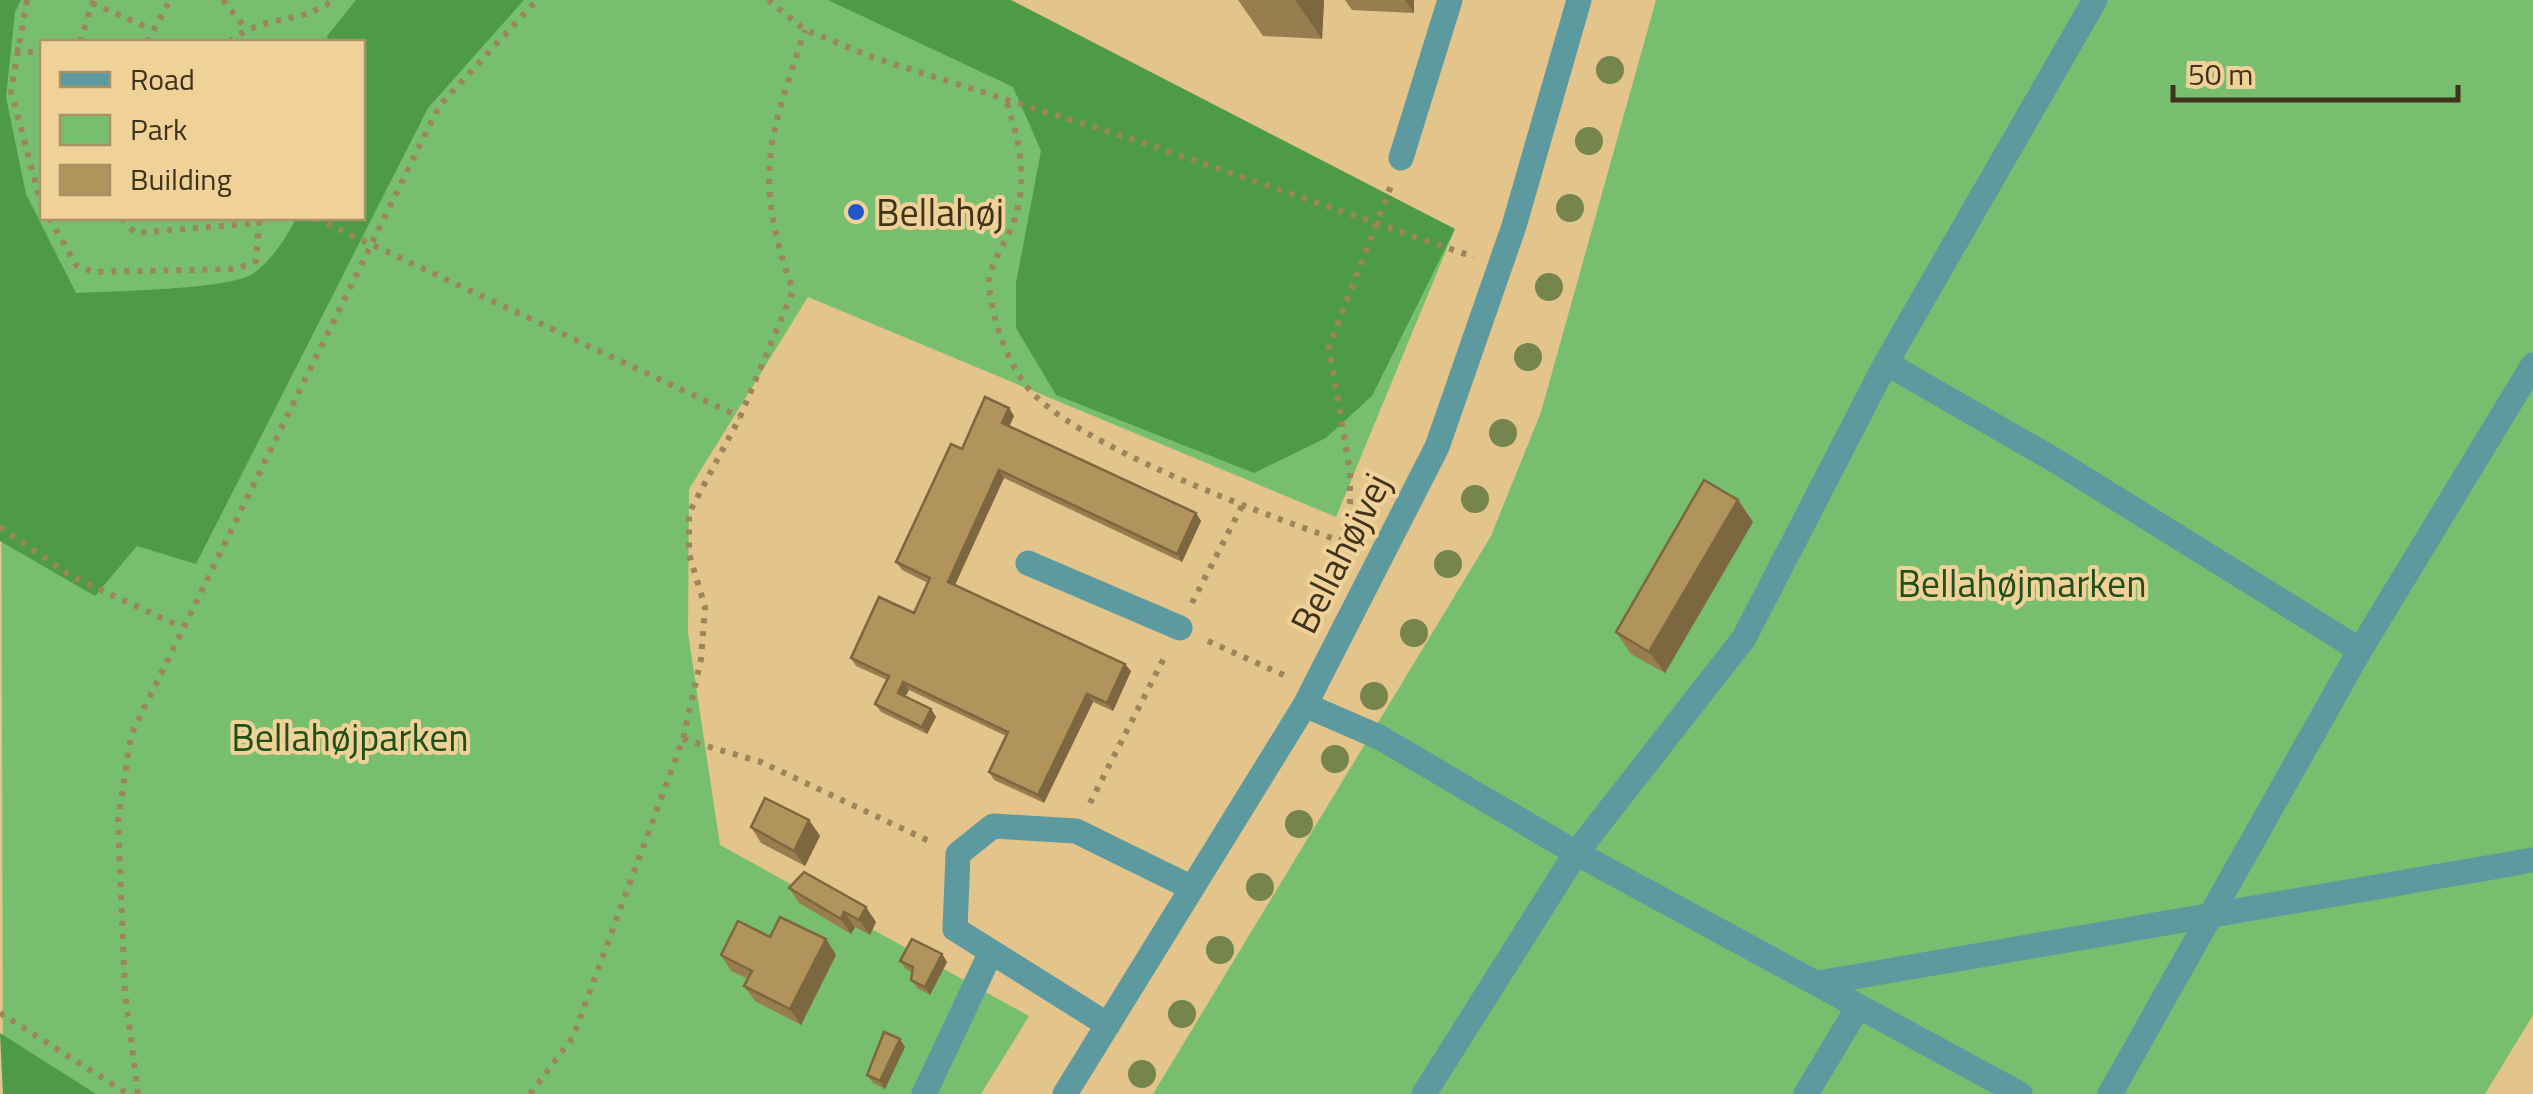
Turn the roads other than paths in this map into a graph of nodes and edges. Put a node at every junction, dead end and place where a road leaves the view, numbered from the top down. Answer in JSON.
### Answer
{"nodes":[{"id":1,"x":1450,"y":0,"type":"edge"},
{"id":2,"x":1579,"y":0,"type":"edge"},
{"id":3,"x":2094,"y":0,"type":"edge"},
{"id":4,"x":1401,"y":158,"type":"road end"},
{"id":5,"x":1886,"y":363,"type":"junction"},
{"id":6,"x":2533,"y":365,"type":"edge"},
{"id":7,"x":1028,"y":562,"type":"dead end"},
{"id":8,"x":1180,"y":628,"type":"road end"},
{"id":9,"x":2360,"y":650,"type":"junction"},
{"id":10,"x":1305,"y":704,"type":"junction"},
{"id":11,"x":1576,"y":853,"type":"junction"},
{"id":12,"x":2533,"y":860,"type":"edge"},
{"id":13,"x":1192,"y":888,"type":"junction"},
{"id":14,"x":2207,"y":916,"type":"junction"},
{"id":15,"x":991,"y":952,"type":"junction"},
{"id":16,"x":1818,"y":983,"type":"junction"},
{"id":17,"x":1858,"y":1007,"type":"junction"},
{"id":18,"x":1108,"y":1025,"type":"junction"},
{"id":19,"x":924,"y":1094,"type":"edge"},
{"id":20,"x":1065,"y":1094,"type":"edge"},
{"id":21,"x":1424,"y":1094,"type":"edge"},
{"id":22,"x":1806,"y":1094,"type":"edge"},
{"id":23,"x":2020,"y":1094,"type":"edge"},
{"id":24,"x":2110,"y":1094,"type":"edge"}],
"edges":[{"from":1,"to":4,"type":"street"},
{"from":2,"to":10,"type":"street","name":"Bellahøjvej"},
{"from":3,"to":5,"type":"street"},
{"from":5,"to":9,"type":"street"},
{"from":5,"to":11,"type":"street"},
{"from":6,"to":9,"type":"street"},
{"from":7,"to":8,"type":"street"},
{"from":9,"to":14,"type":"street"},
{"from":10,"to":11,"type":"street"},
{"from":10,"to":13,"type":"street","name":"Bellahøjvej"},
{"from":11,"to":16,"type":"street"},
{"from":11,"to":21,"type":"street"},
{"from":12,"to":14,"type":"street"},
{"from":13,"to":15,"type":"street"},
{"from":13,"to":18,"type":"street","name":"Bellahøjvej"},
{"from":14,"to":16,"type":"street"},
{"from":14,"to":24,"type":"street"},
{"from":15,"to":18,"type":"street"},
{"from":15,"to":19,"type":"street"},
{"from":16,"to":17,"type":"street"},
{"from":17,"to":22,"type":"street"},
{"from":17,"to":23,"type":"street"},
{"from":18,"to":20,"type":"street","name":"Bellahøjvej"}]}
